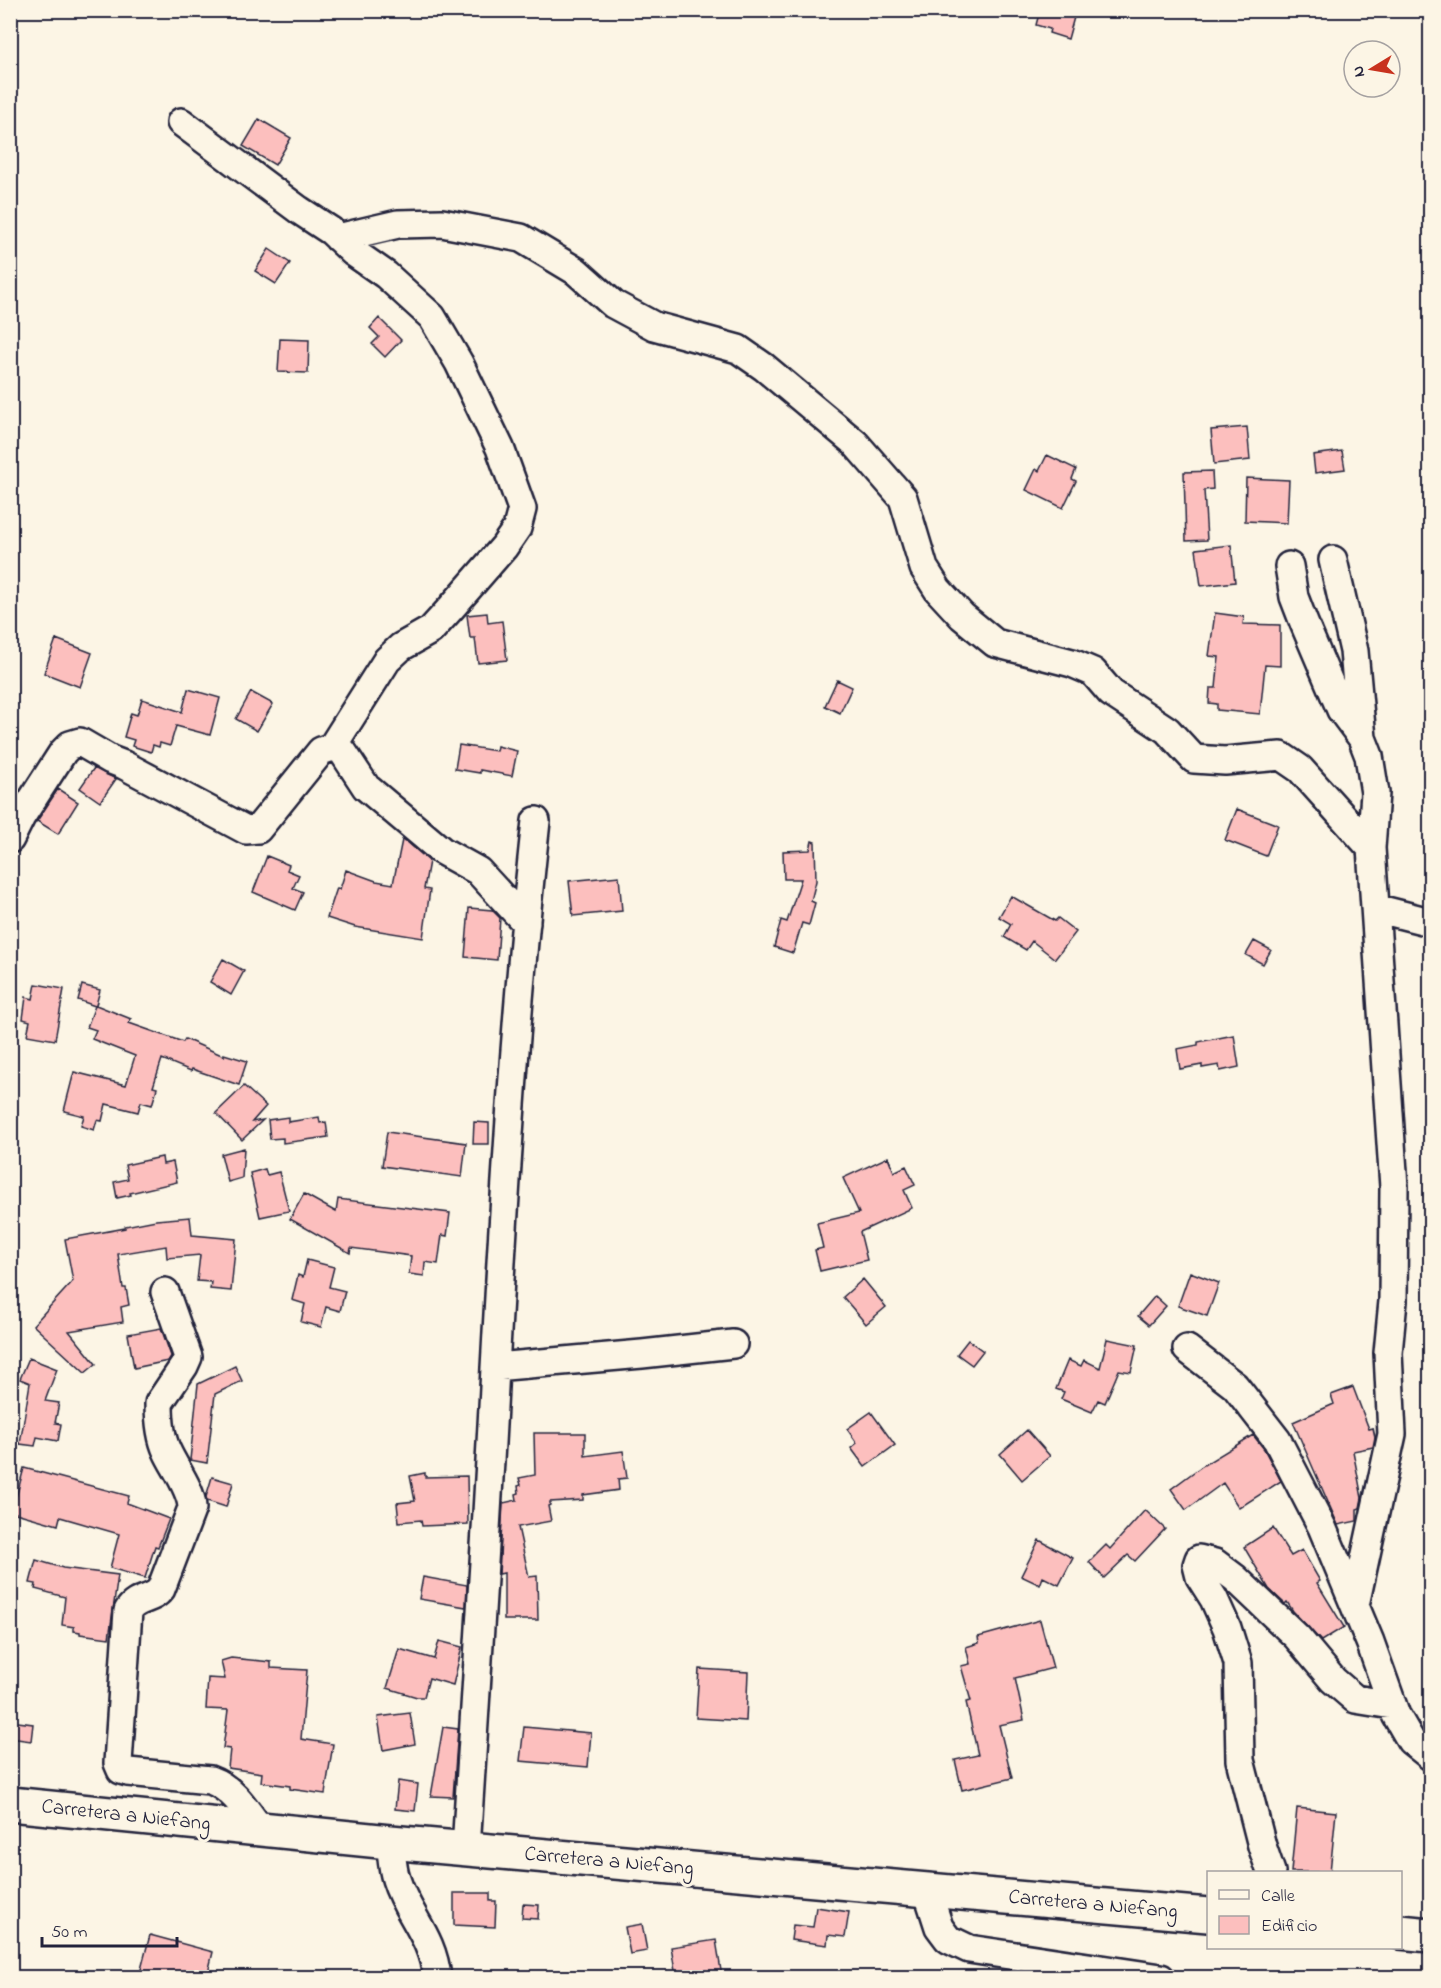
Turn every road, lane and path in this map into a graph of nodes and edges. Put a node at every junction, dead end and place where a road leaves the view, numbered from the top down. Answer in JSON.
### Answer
{"nodes":[{"id":1,"x":182,"y":122,"type":"dead end"},
{"id":2,"x":338,"y":238,"type":"junction"},
{"id":3,"x":1333,"y":560,"type":"dead end"},
{"id":4,"x":1289,"y":566,"type":"dead end"},
{"id":5,"x":1362,"y":738,"type":"junction"},
{"id":6,"x":332,"y":747,"type":"junction"},
{"id":7,"x":537,"y":821,"type":"dead end"},
{"id":8,"x":10,"y":839,"type":"edge"},
{"id":9,"x":1371,"y":848,"type":"junction"},
{"id":10,"x":1375,"y":908,"type":"junction"},
{"id":11,"x":526,"y":922,"type":"junction"},
{"id":12,"x":1431,"y":922,"type":"edge"},
{"id":13,"x":165,"y":1292,"type":"dead end"},
{"id":14,"x":734,"y":1344,"type":"dead end"},
{"id":15,"x":1186,"y":1349,"type":"dead end"},
{"id":16,"x":495,"y":1367,"type":"junction"},
{"id":17,"x":1355,"y":1605,"type":"junction"},
{"id":18,"x":1392,"y":1705,"type":"junction"},
{"id":19,"x":1431,"y":1756,"type":"edge"},
{"id":20,"x":10,"y":1804,"type":"edge"},
{"id":21,"x":260,"y":1829,"type":"junction"},
{"id":22,"x":390,"y":1842,"type":"junction"},
{"id":23,"x":466,"y":1849,"type":"junction"},
{"id":24,"x":1270,"y":1871,"type":"edge"},
{"id":25,"x":927,"y":1890,"type":"junction"},
{"id":26,"x":1207,"y":1915,"type":"edge"},
{"id":27,"x":1402,"y":1932,"type":"edge"},
{"id":28,"x":1431,"y":1935,"type":"edge"},
{"id":29,"x":437,"y":1977,"type":"edge"},
{"id":30,"x":1161,"y":1977,"type":"edge"}],
"edges":[{"from":1,"to":2,"type":"street"},
{"from":2,"to":6,"type":"street"},
{"from":2,"to":9,"type":"street"},
{"from":3,"to":5,"type":"street"},
{"from":4,"to":5,"type":"street"},
{"from":5,"to":9,"type":"street"},
{"from":6,"to":8,"type":"street"},
{"from":6,"to":11,"type":"street"},
{"from":7,"to":11,"type":"street"},
{"from":9,"to":10,"type":"street"},
{"from":10,"to":12,"type":"street"},
{"from":10,"to":17,"type":"street"},
{"from":11,"to":16,"type":"street"},
{"from":13,"to":21,"type":"street"},
{"from":14,"to":16,"type":"street"},
{"from":15,"to":17,"type":"street"},
{"from":16,"to":23,"type":"street"},
{"from":17,"to":18,"type":"street"},
{"from":18,"to":19,"type":"street"},
{"from":18,"to":24,"type":"street"},
{"from":20,"to":21,"type":"main road","name":"Carretera a Niefang"},
{"from":21,"to":22,"type":"main road","name":"Carretera a Niefang"},
{"from":22,"to":23,"type":"main road","name":"Carretera a Niefang"},
{"from":22,"to":29,"type":"street"},
{"from":23,"to":25,"type":"main road","name":"Carretera a Niefang"},
{"from":25,"to":26,"type":"main road","name":"Carretera a Niefang"},
{"from":25,"to":30,"type":"street"},
{"from":27,"to":28,"type":"main road"}]}
